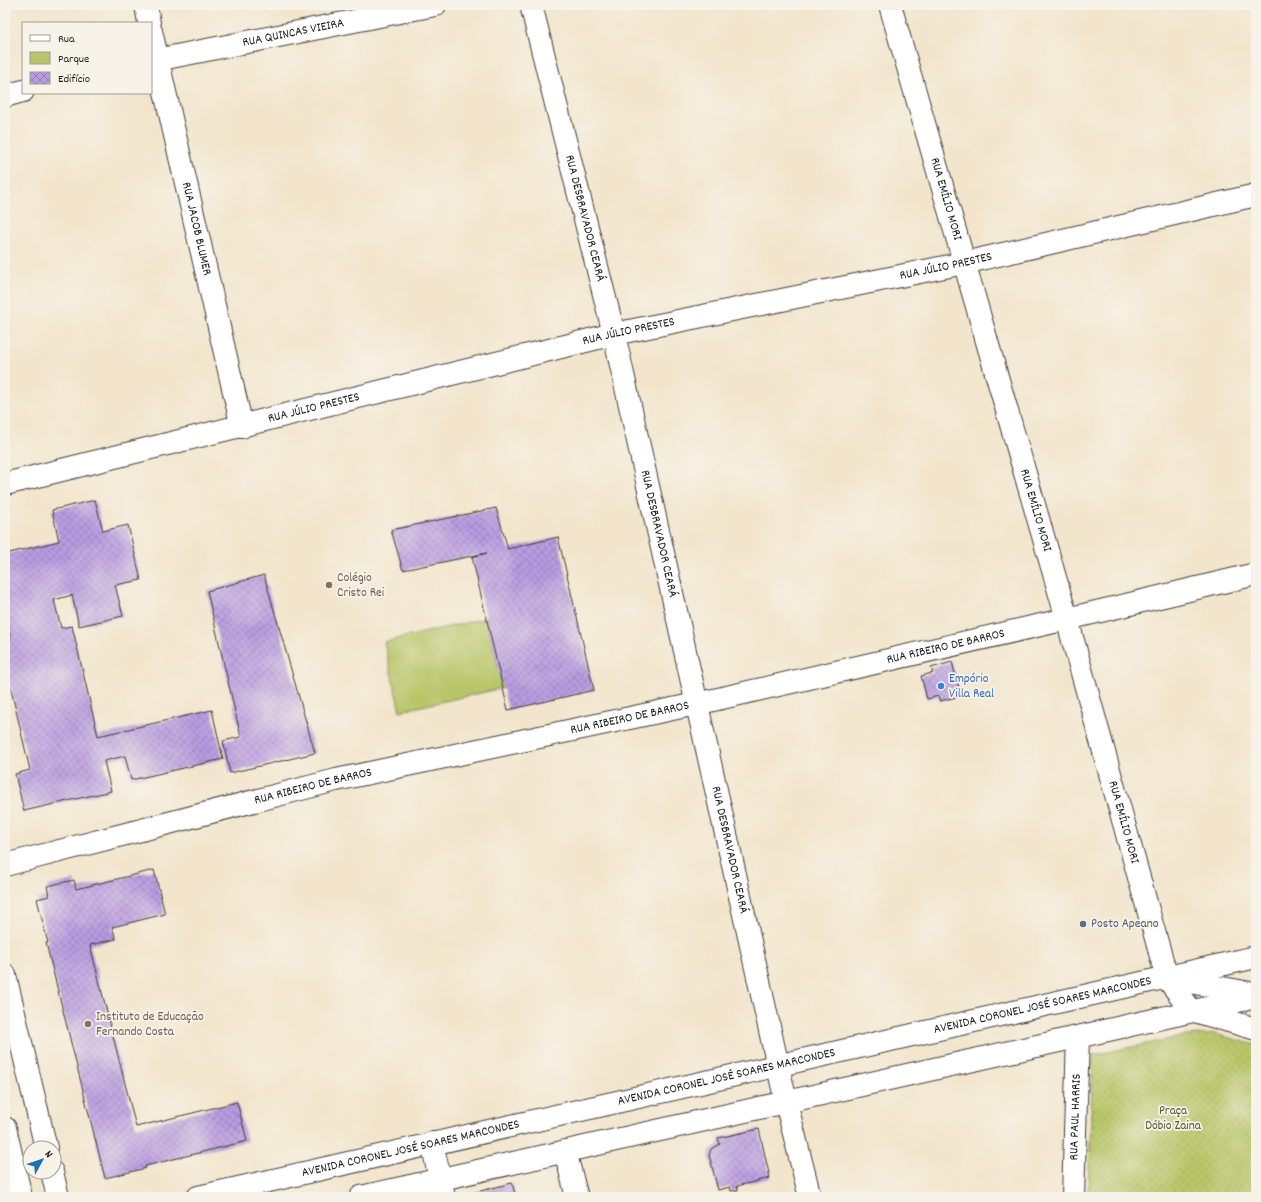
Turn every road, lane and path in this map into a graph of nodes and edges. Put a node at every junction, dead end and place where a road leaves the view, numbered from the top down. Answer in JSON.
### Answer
{"nodes":[{"id":1,"x":146,"y":5,"type":"edge"},
{"id":2,"x":434,"y":5,"type":"edge"},
{"id":3,"x":531,"y":5,"type":"edge"},
{"id":4,"x":890,"y":5,"type":"edge"},
{"id":5,"x":149,"y":22,"type":"edge"},
{"id":6,"x":152,"y":41,"type":"edge"},
{"id":7,"x":154,"y":60,"type":"edge"},
{"id":8,"x":22,"y":91,"type":"edge"},
{"id":9,"x":5,"y":96,"type":"edge"},
{"id":10,"x":1256,"y":195,"type":"edge"},
{"id":11,"x":964,"y":264,"type":"junction"},
{"id":12,"x":614,"y":334,"type":"junction"},
{"id":13,"x":242,"y":427,"type":"junction"},
{"id":14,"x":5,"y":484,"type":"edge"},
{"id":15,"x":1256,"y":574,"type":"edge"},
{"id":16,"x":1067,"y":619,"type":"junction"},
{"id":17,"x":696,"y":704,"type":"junction"},
{"id":18,"x":5,"y":865,"type":"edge"},
{"id":19,"x":1256,"y":957,"type":"edge"},
{"id":20,"x":5,"y":975,"type":"edge"},
{"id":21,"x":1167,"y":978,"type":"junction"},
{"id":22,"x":1256,"y":994,"type":"edge"},
{"id":23,"x":1256,"y":997,"type":"edge"},
{"id":24,"x":1191,"y":1010,"type":"junction"},
{"id":25,"x":1256,"y":1029,"type":"edge"},
{"id":26,"x":1078,"y":1037,"type":"junction"},
{"id":27,"x":779,"y":1065,"type":"junction"},
{"id":28,"x":786,"y":1102,"type":"junction"},
{"id":29,"x":5,"y":1128,"type":"edge"},
{"id":30,"x":44,"y":1140,"type":"edge"},
{"id":31,"x":432,"y":1143,"type":"junction"},
{"id":32,"x":565,"y":1151,"type":"junction"},
{"id":33,"x":54,"y":1180,"type":"edge"},
{"id":34,"x":442,"y":1188,"type":"edge"},
{"id":35,"x":21,"y":1197,"type":"edge"},
{"id":36,"x":58,"y":1197,"type":"edge"},
{"id":37,"x":198,"y":1197,"type":"edge"},
{"id":38,"x":361,"y":1197,"type":"edge"},
{"id":39,"x":577,"y":1197,"type":"edge"},
{"id":40,"x":810,"y":1197,"type":"edge"},
{"id":41,"x":1073,"y":1197,"type":"edge"}],
"edges":[{"from":1,"to":5,"type":"street"},
{"from":2,"to":7,"type":"street","name":"RUA QUINCAS VIEIRA"},
{"from":3,"to":12,"type":"street","name":"RUA DESBRAVADOR CEARÁ"},
{"from":4,"to":11,"type":"street","name":"RUA EMÍLIO MORI"},
{"from":6,"to":7,"type":"street","name":"RUA JACOB BLUMER"},
{"from":7,"to":13,"type":"street","name":"RUA JACOB BLUMER"},
{"from":8,"to":9,"type":"street"},
{"from":10,"to":11,"type":"street","name":"RUA JÚLIO PRESTES"},
{"from":11,"to":12,"type":"street","name":"RUA JÚLIO PRESTES"},
{"from":11,"to":16,"type":"street","name":"RUA EMÍLIO MORI"},
{"from":12,"to":13,"type":"street","name":"RUA JÚLIO PRESTES"},
{"from":12,"to":17,"type":"street","name":"RUA DESBRAVADOR CEARÁ"},
{"from":13,"to":14,"type":"street","name":"RUA JÚLIO PRESTES"},
{"from":15,"to":16,"type":"street","name":"RUA RIBEIRO DE BARROS"},
{"from":16,"to":17,"type":"street","name":"RUA RIBEIRO DE BARROS"},
{"from":16,"to":21,"type":"street","name":"RUA EMÍLIO MORI"},
{"from":17,"to":18,"type":"street","name":"RUA RIBEIRO DE BARROS"},
{"from":17,"to":27,"type":"street","name":"RUA DESBRAVADOR CEARÁ"},
{"from":19,"to":21,"type":"street","name":"AVENIDA CORONEL JOSÉ SOARES MARCONDES"},
{"from":20,"to":30,"type":"street"},
{"from":21,"to":22,"type":"street"},
{"from":21,"to":24,"type":"street","name":"RUA EMÍLIO MORI"},
{"from":21,"to":27,"type":"street","name":"AVENIDA CORONEL JOSÉ SOARES MARCONDES"},
{"from":23,"to":24,"type":"street"},
{"from":24,"to":25,"type":"street"},
{"from":24,"to":26,"type":"street"},
{"from":26,"to":28,"type":"street"},
{"from":26,"to":41,"type":"street","name":"RUA PAUL HARRIS"},
{"from":27,"to":28,"type":"street","name":"RUA DESBRAVADOR CEARÁ"},
{"from":27,"to":31,"type":"street","name":"AVENIDA CORONEL JOSÉ SOARES MARCONDES"},
{"from":28,"to":32,"type":"street"},
{"from":28,"to":40,"type":"street","name":"RUA DESBRAVADOR CEARÁ"},
{"from":29,"to":35,"type":"street"},
{"from":31,"to":34,"type":"street"},
{"from":31,"to":37,"type":"street","name":"AVENIDA CORONEL JOSÉ SOARES MARCONDES"},
{"from":32,"to":34,"type":"street"},
{"from":32,"to":39,"type":"street"},
{"from":33,"to":36,"type":"street"},
{"from":34,"to":38,"type":"street"}]}
